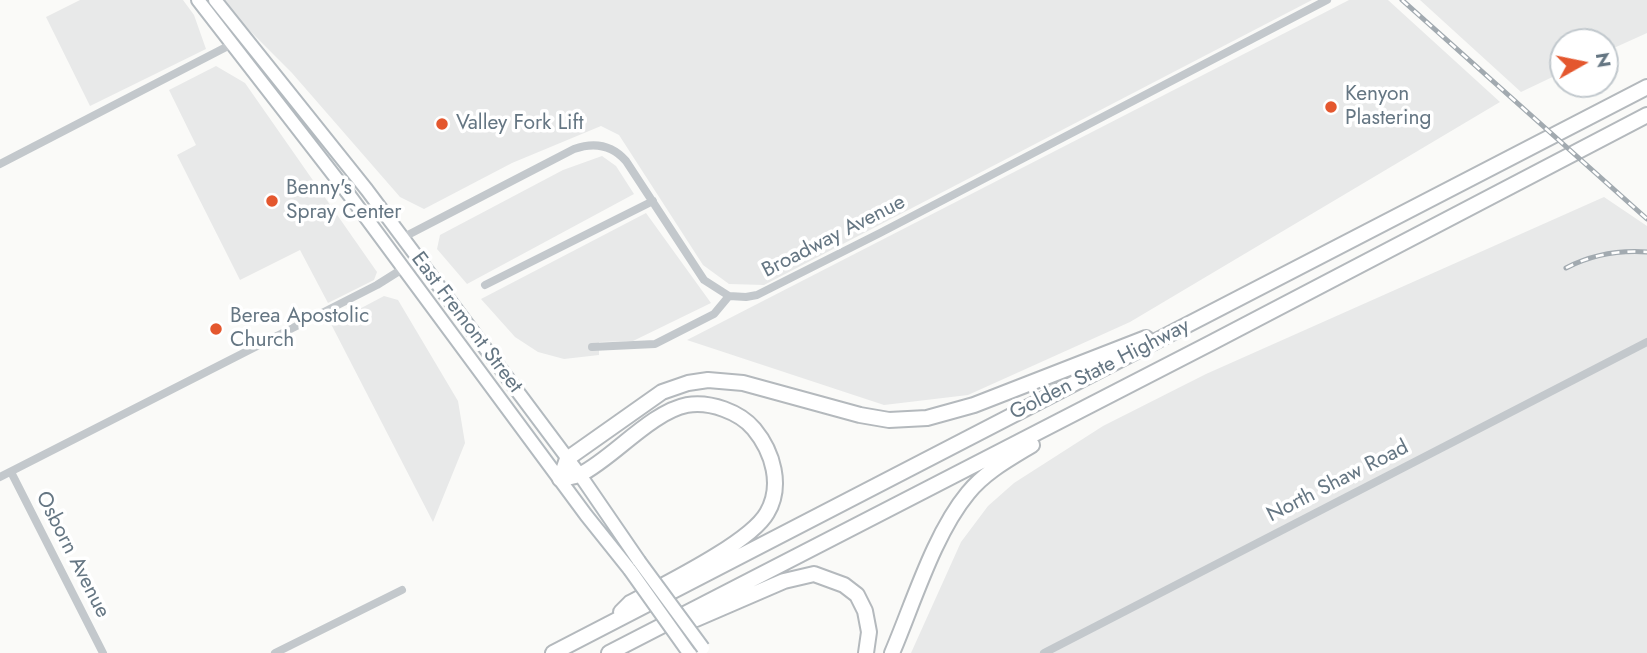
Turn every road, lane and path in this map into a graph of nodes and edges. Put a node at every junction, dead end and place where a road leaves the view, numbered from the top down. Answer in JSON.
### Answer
{"nodes":[{"id":1,"x":198,"y":0,"type":"edge"},
{"id":2,"x":215,"y":0,"type":"edge"},
{"id":3,"x":1327,"y":0,"type":"edge"},
{"id":4,"x":232,"y":44,"type":"junction"},
{"id":5,"x":1647,"y":88,"type":"edge"},
{"id":6,"x":1647,"y":116,"type":"edge"},
{"id":7,"x":0,"y":164,"type":"edge"},
{"id":8,"x":653,"y":201,"type":"junction"},
{"id":9,"x":402,"y":238,"type":"junction"},
{"id":10,"x":418,"y":258,"type":"junction"},
{"id":11,"x":404,"y":268,"type":"junction"},
{"id":12,"x":485,"y":285,"type":"dead end"},
{"id":13,"x":729,"y":296,"type":"junction"},
{"id":14,"x":1203,"y":317,"type":"junction"},
{"id":15,"x":1647,"y":342,"type":"edge"},
{"id":16,"x":592,"y":347,"type":"dead end"},
{"id":17,"x":1128,"y":384,"type":"junction"},
{"id":18,"x":567,"y":459,"type":"junction"},
{"id":19,"x":11,"y":472,"type":"junction"},
{"id":20,"x":580,"y":475,"type":"junction"},
{"id":21,"x":0,"y":477,"type":"edge"},
{"id":22,"x":560,"y":479,"type":"junction"},
{"id":23,"x":634,"y":566,"type":"junction"},
{"id":24,"x":402,"y":590,"type":"dead end"},
{"id":25,"x":677,"y":617,"type":"junction"},
{"id":26,"x":608,"y":625,"type":"junction"},
{"id":27,"x":705,"y":650,"type":"edge"},
{"id":28,"x":103,"y":653,"type":"edge"},
{"id":29,"x":275,"y":653,"type":"edge"},
{"id":30,"x":553,"y":653,"type":"edge"},
{"id":31,"x":609,"y":653,"type":"edge"},
{"id":32,"x":689,"y":653,"type":"edge"},
{"id":33,"x":866,"y":653,"type":"edge"},
{"id":34,"x":892,"y":653,"type":"edge"},
{"id":35,"x":1044,"y":653,"type":"edge"}],
"edges":[{"from":1,"to":4,"type":"main road","name":"East Fremont Street"},
{"from":2,"to":9,"type":"main road","name":"East Fremont Street"},
{"from":3,"to":13,"type":"street","name":"Broadway Avenue"},
{"from":4,"to":7,"type":"street"},
{"from":4,"to":11,"type":"main road","name":"East Fremont Street"},
{"from":5,"to":14,"type":"highway","name":"Golden State Highway"},
{"from":6,"to":17,"type":"highway","name":"Golden State Highway"},
{"from":8,"to":9,"type":"street"},
{"from":8,"to":12,"type":"street"},
{"from":8,"to":13,"type":"street"},
{"from":9,"to":10,"type":"main road","name":"East Fremont Street"},
{"from":10,"to":11,"type":"main road"},
{"from":10,"to":18,"type":"main road","name":"East Fremont Street"},
{"from":11,"to":19,"type":"street"},
{"from":11,"to":22,"type":"main road","name":"East Fremont Street"},
{"from":13,"to":16,"type":"street"},
{"from":14,"to":18,"type":"highway"},
{"from":14,"to":26,"type":"highway","name":"Golden State Highway"},
{"from":15,"to":35,"type":"street","name":"North Shaw Road"},
{"from":17,"to":25,"type":"highway","name":"Golden State Highway"},
{"from":17,"to":34,"type":"highway"},
{"from":18,"to":20,"type":"main road","name":"East Fremont Street"},
{"from":18,"to":22,"type":"highway"},
{"from":19,"to":21,"type":"street"},
{"from":19,"to":28,"type":"street","name":"Osborn Avenue"},
{"from":20,"to":22,"type":"highway"},
{"from":20,"to":23,"type":"main road","name":"East Fremont Street"},
{"from":20,"to":26,"type":"highway"},
{"from":22,"to":23,"type":"main road","name":"East Fremont Street"},
{"from":23,"to":27,"type":"main road","name":"East Fremont Street","bridge":true},
{"from":23,"to":32,"type":"main road","name":"East Fremont Street","bridge":true},
{"from":24,"to":29,"type":"street"},
{"from":25,"to":31,"type":"highway","name":"Golden State Highway"},
{"from":25,"to":33,"type":"highway"},
{"from":26,"to":30,"type":"highway","name":"Golden State Highway"}]}
